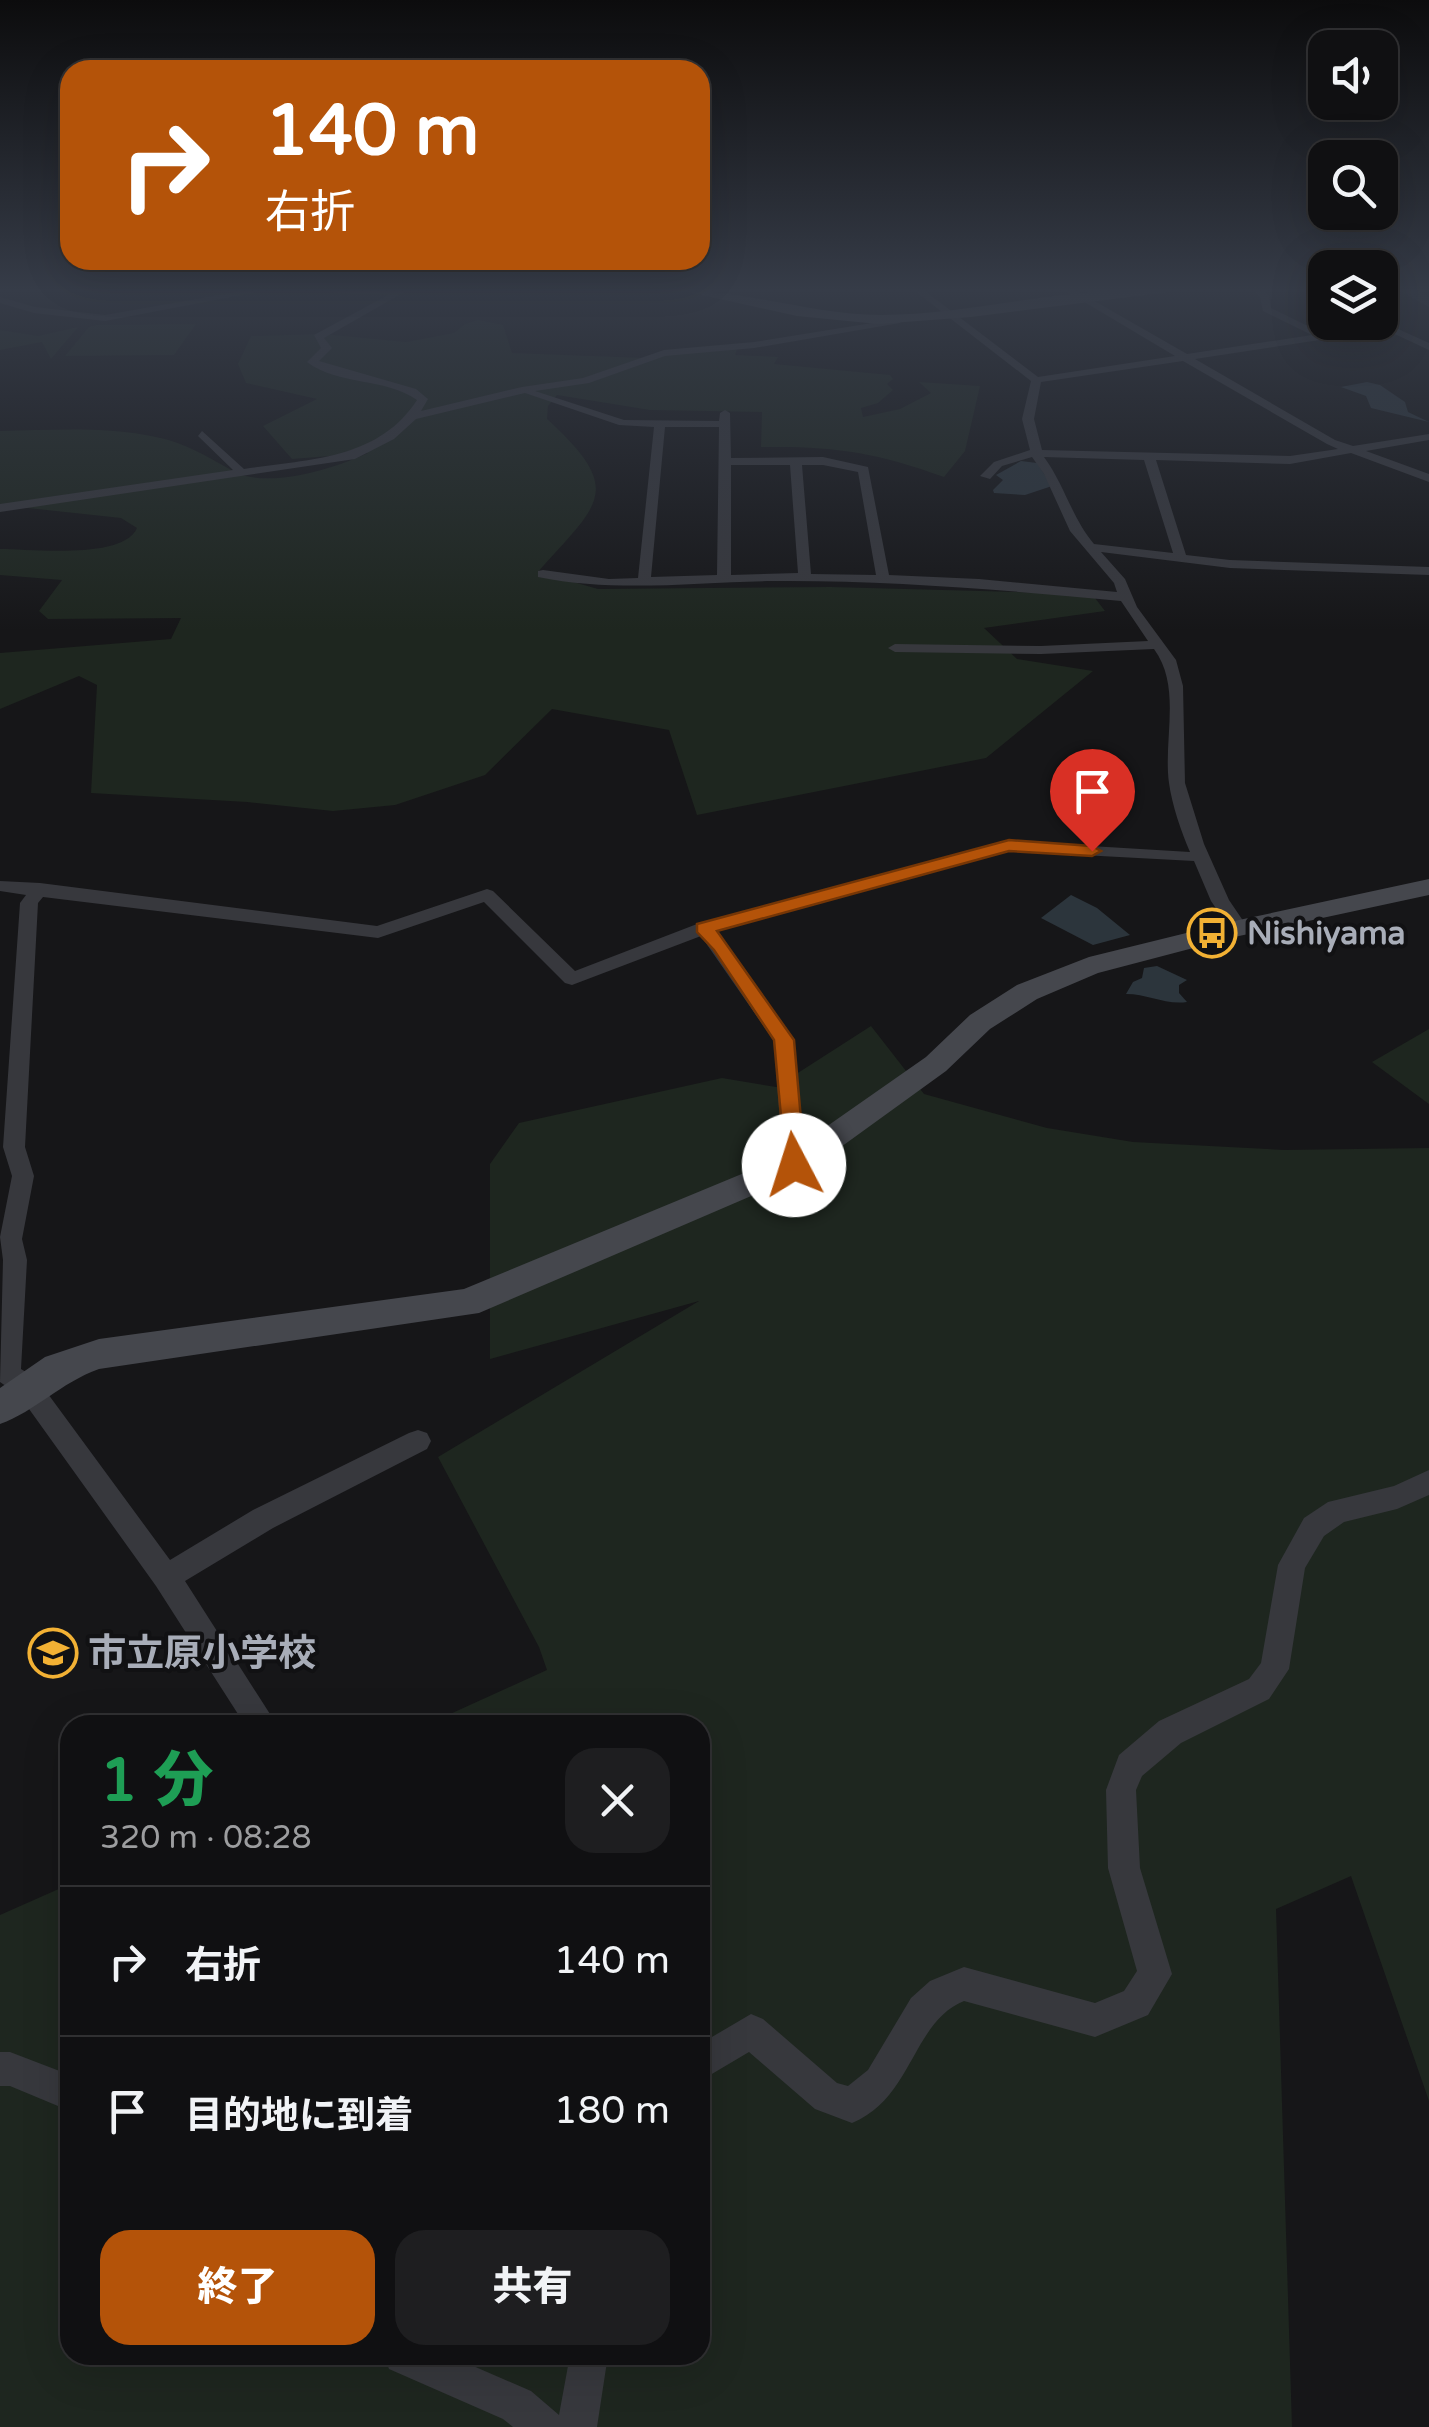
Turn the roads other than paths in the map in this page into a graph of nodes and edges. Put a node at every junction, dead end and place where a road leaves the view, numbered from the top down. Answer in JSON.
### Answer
{"nodes":[{"id":1,"x":420,"y":404,"type":"edge"},
{"id":2,"x":462,"y":404,"type":"edge"},
{"id":3,"x":566,"y":404,"type":"edge"},
{"id":4,"x":1031,"y":404,"type":"edge"},
{"id":5,"x":1269,"y":404,"type":"edge"},
{"id":6,"x":413,"y":416,"type":"junction"},
{"id":7,"x":660,"y":423,"type":"junction"},
{"id":8,"x":202,"y":434,"type":"dead end"},
{"id":9,"x":1429,"y":437,"type":"edge"},
{"id":10,"x":1353,"y":452,"type":"junction"},
{"id":11,"x":1036,"y":453,"type":"junction"},
{"id":12,"x":1149,"y":457,"type":"junction"},
{"id":13,"x":726,"y":462,"type":"junction"},
{"id":14,"x":796,"y":462,"type":"junction"},
{"id":15,"x":240,"y":471,"type":"junction"},
{"id":16,"x":986,"y":476,"type":"dead end"},
{"id":17,"x":1429,"y":478,"type":"edge"},
{"id":18,"x":0,"y":508,"type":"edge"},
{"id":19,"x":1088,"y":548,"type":"junction"},
{"id":20,"x":1181,"y":559,"type":"junction"},
{"id":21,"x":1429,"y":570,"type":"edge"},
{"id":22,"x":543,"y":574,"type":"dead end"},
{"id":23,"x":724,"y":580,"type":"junction"},
{"id":24,"x":805,"y":580,"type":"junction"},
{"id":25,"x":883,"y":580,"type":"junction"},
{"id":26,"x":644,"y":583,"type":"junction"},
{"id":27,"x":1124,"y":597,"type":"junction"},
{"id":28,"x":1157,"y":646,"type":"junction"},
{"id":29,"x":895,"y":648,"type":"dead end"},
{"id":30,"x":1190,"y":857,"type":"dead end"},
{"id":31,"x":0,"y":886,"type":"edge"},
{"id":32,"x":40,"y":888,"type":"junction"},
{"id":33,"x":1429,"y":888,"type":"edge"},
{"id":34,"x":704,"y":928,"type":"junction"},
{"id":35,"x":1239,"y":928,"type":"junction"},
{"id":36,"x":794,"y":1165,"type":"junction"},
{"id":37,"x":28,"y":1387,"type":"junction"},
{"id":38,"x":0,"y":1408,"type":"edge"},
{"id":39,"x":418,"y":1441,"type":"dead end"},
{"id":40,"x":1429,"y":1482,"type":"edge"},
{"id":41,"x":166,"y":1577,"type":"junction"},
{"id":42,"x":256,"y":1715,"type":"edge"},
{"id":43,"x":710,"y":2058,"type":"edge"},
{"id":44,"x":0,"y":2068,"type":"edge"},
{"id":45,"x":60,"y":2089,"type":"edge"},
{"id":46,"x":425,"y":2365,"type":"edge"},
{"id":47,"x":587,"y":2365,"type":"edge"},
{"id":48,"x":544,"y":2427,"type":"edge"},
{"id":49,"x":578,"y":2427,"type":"edge"}],
"edges":[{"from":1,"to":6,"type":"street"},
{"from":2,"to":6,"type":"street"},
{"from":3,"to":7,"type":"street"},
{"from":4,"to":11,"type":"street"},
{"from":5,"to":10,"type":"street"},
{"from":6,"to":15,"type":"street"},
{"from":7,"to":13,"type":"street"},
{"from":7,"to":26,"type":"street"},
{"from":8,"to":15,"type":"street"},
{"from":9,"to":10,"type":"street"},
{"from":10,"to":12,"type":"street"},
{"from":10,"to":17,"type":"street"},
{"from":11,"to":12,"type":"street"},
{"from":11,"to":16,"type":"street"},
{"from":11,"to":19,"type":"street"},
{"from":12,"to":20,"type":"street"},
{"from":13,"to":14,"type":"street"},
{"from":13,"to":23,"type":"street"},
{"from":14,"to":24,"type":"street"},
{"from":14,"to":25,"type":"street"},
{"from":15,"to":18,"type":"street"},
{"from":19,"to":20,"type":"street"},
{"from":19,"to":27,"type":"street"},
{"from":20,"to":21,"type":"street"},
{"from":22,"to":26,"type":"street"},
{"from":23,"to":24,"type":"street"},
{"from":23,"to":26,"type":"street"},
{"from":24,"to":25,"type":"street"},
{"from":25,"to":27,"type":"street"},
{"from":27,"to":28,"type":"street"},
{"from":28,"to":29,"type":"street"},
{"from":28,"to":35,"type":"street"},
{"from":30,"to":34,"type":"street"},
{"from":31,"to":32,"type":"street"},
{"from":32,"to":34,"type":"street"},
{"from":32,"to":37,"type":"street"},
{"from":33,"to":35,"type":"street"},
{"from":34,"to":36,"type":"street"},
{"from":35,"to":36,"type":"street"},
{"from":36,"to":37,"type":"street"},
{"from":37,"to":38,"type":"street"},
{"from":37,"to":41,"type":"street"},
{"from":39,"to":41,"type":"street"},
{"from":40,"to":43,"type":"street"},
{"from":41,"to":42,"type":"street"},
{"from":44,"to":45,"type":"street"},
{"from":46,"to":48,"type":"street"},
{"from":47,"to":49,"type":"street"}]}
